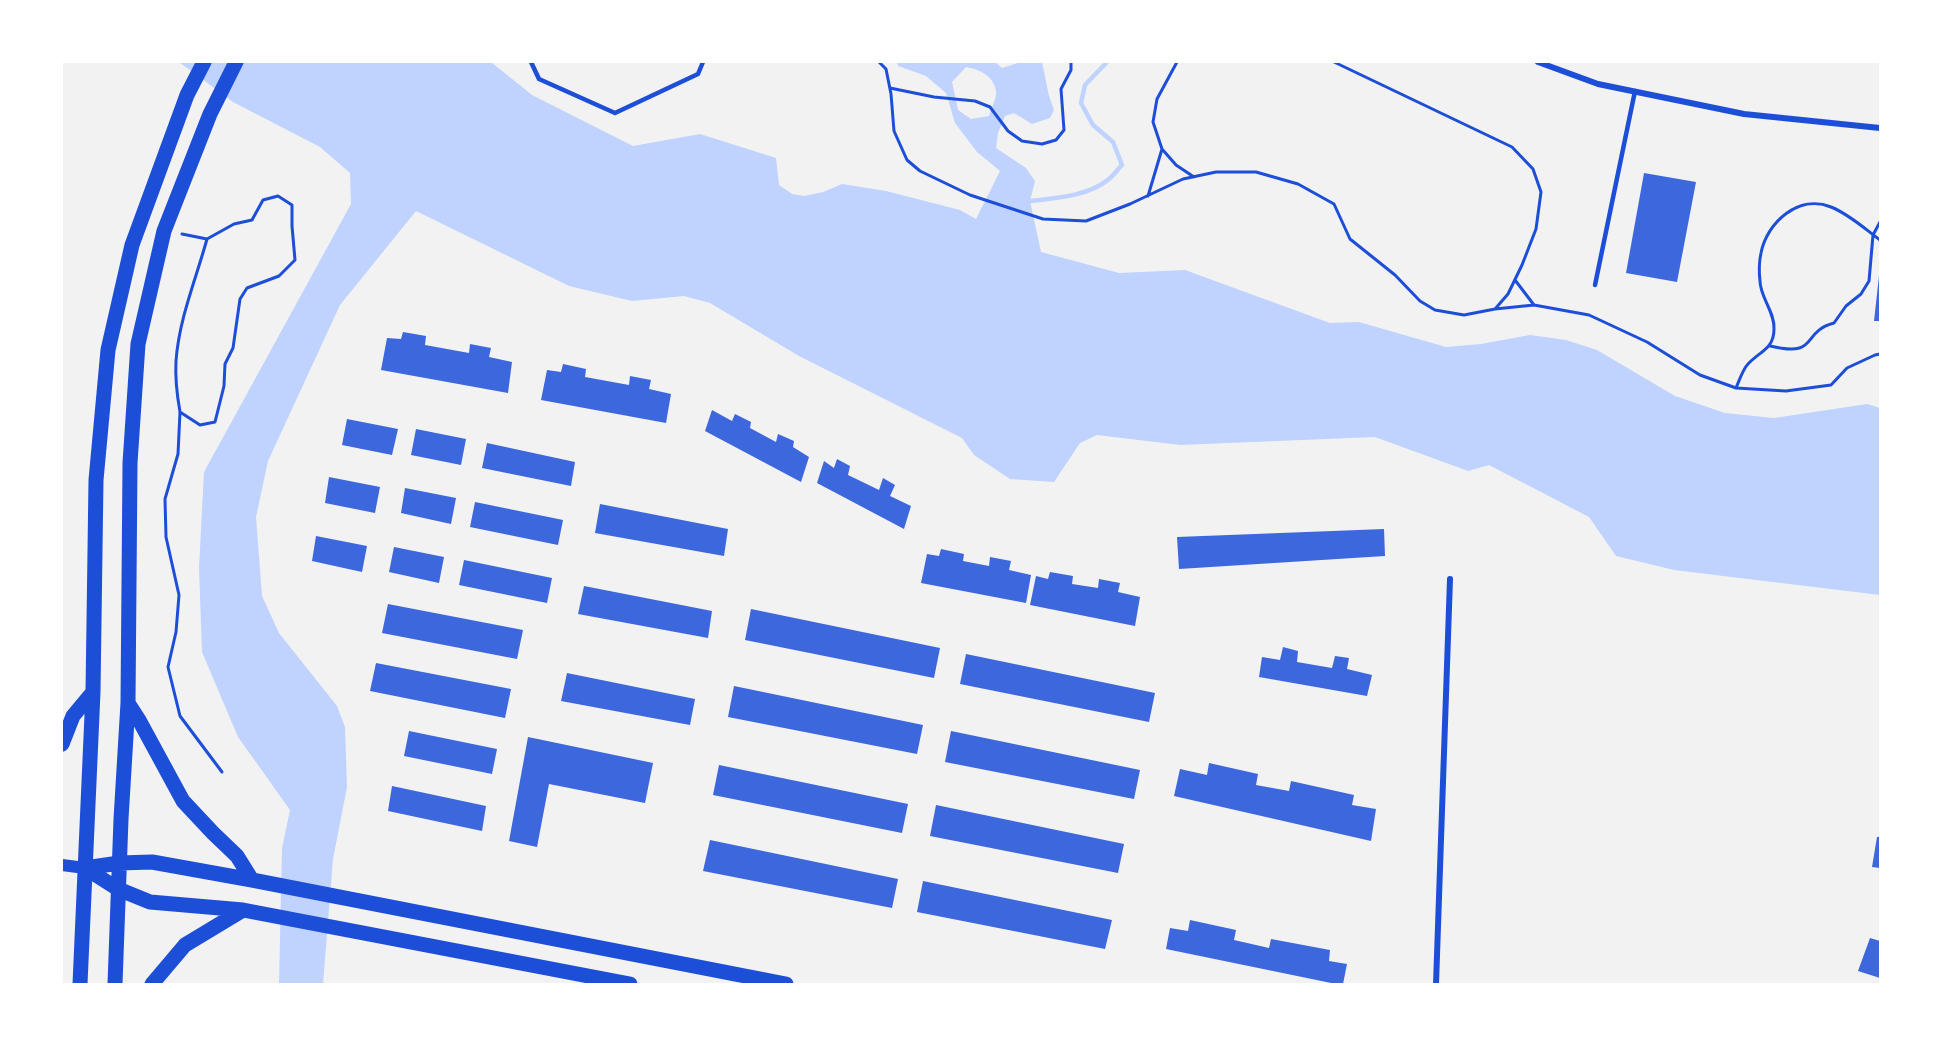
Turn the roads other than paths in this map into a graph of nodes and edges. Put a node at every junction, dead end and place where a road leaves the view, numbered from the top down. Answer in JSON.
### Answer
{"nodes":[{"id":1,"x":204,"y":62,"type":"edge"},
{"id":2,"x":236,"y":62,"type":"edge"},
{"id":3,"x":531,"y":62,"type":"edge"},
{"id":4,"x":703,"y":62,"type":"edge"},
{"id":5,"x":1538,"y":62,"type":"edge"},
{"id":6,"x":1635,"y":91,"type":"junction"},
{"id":7,"x":1881,"y":128,"type":"edge"},
{"id":8,"x":1595,"y":285,"type":"dead end"},
{"id":9,"x":1450,"y":579,"type":"dead end"},
{"id":10,"x":93,"y":692,"type":"junction"},
{"id":11,"x":128,"y":703,"type":"junction"},
{"id":12,"x":62,"y":744,"type":"edge"},
{"id":13,"x":119,"y":863,"type":"junction"},
{"id":14,"x":62,"y":865,"type":"edge"},
{"id":15,"x":85,"y":868,"type":"junction"},
{"id":16,"x":252,"y":880,"type":"junction"},
{"id":17,"x":118,"y":889,"type":"junction"},
{"id":18,"x":243,"y":910,"type":"junction"},
{"id":19,"x":80,"y":984,"type":"edge"},
{"id":20,"x":115,"y":984,"type":"edge"},
{"id":21,"x":152,"y":984,"type":"edge"},
{"id":22,"x":630,"y":984,"type":"edge"},
{"id":23,"x":786,"y":984,"type":"edge"},
{"id":24,"x":1436,"y":984,"type":"edge"}],
"edges":[{"from":1,"to":10,"type":"main road"},
{"from":2,"to":11,"type":"main road"},
{"from":3,"to":4,"type":"lane"},
{"from":5,"to":6,"type":"street"},
{"from":6,"to":7,"type":"street"},
{"from":6,"to":8,"type":"lane"},
{"from":9,"to":24,"type":"street"},
{"from":10,"to":12,"type":"main road"},
{"from":10,"to":15,"type":"main road"},
{"from":11,"to":13,"type":"main road"},
{"from":11,"to":16,"type":"main road"},
{"from":13,"to":15,"type":"main road"},
{"from":13,"to":16,"type":"main road"},
{"from":13,"to":17,"type":"main road"},
{"from":14,"to":15,"type":"main road"},
{"from":15,"to":17,"type":"main road"},
{"from":15,"to":19,"type":"main road"},
{"from":16,"to":23,"type":"main road"},
{"from":17,"to":18,"type":"main road"},
{"from":17,"to":20,"type":"main road"},
{"from":18,"to":21,"type":"main road"},
{"from":18,"to":22,"type":"main road"}]}
